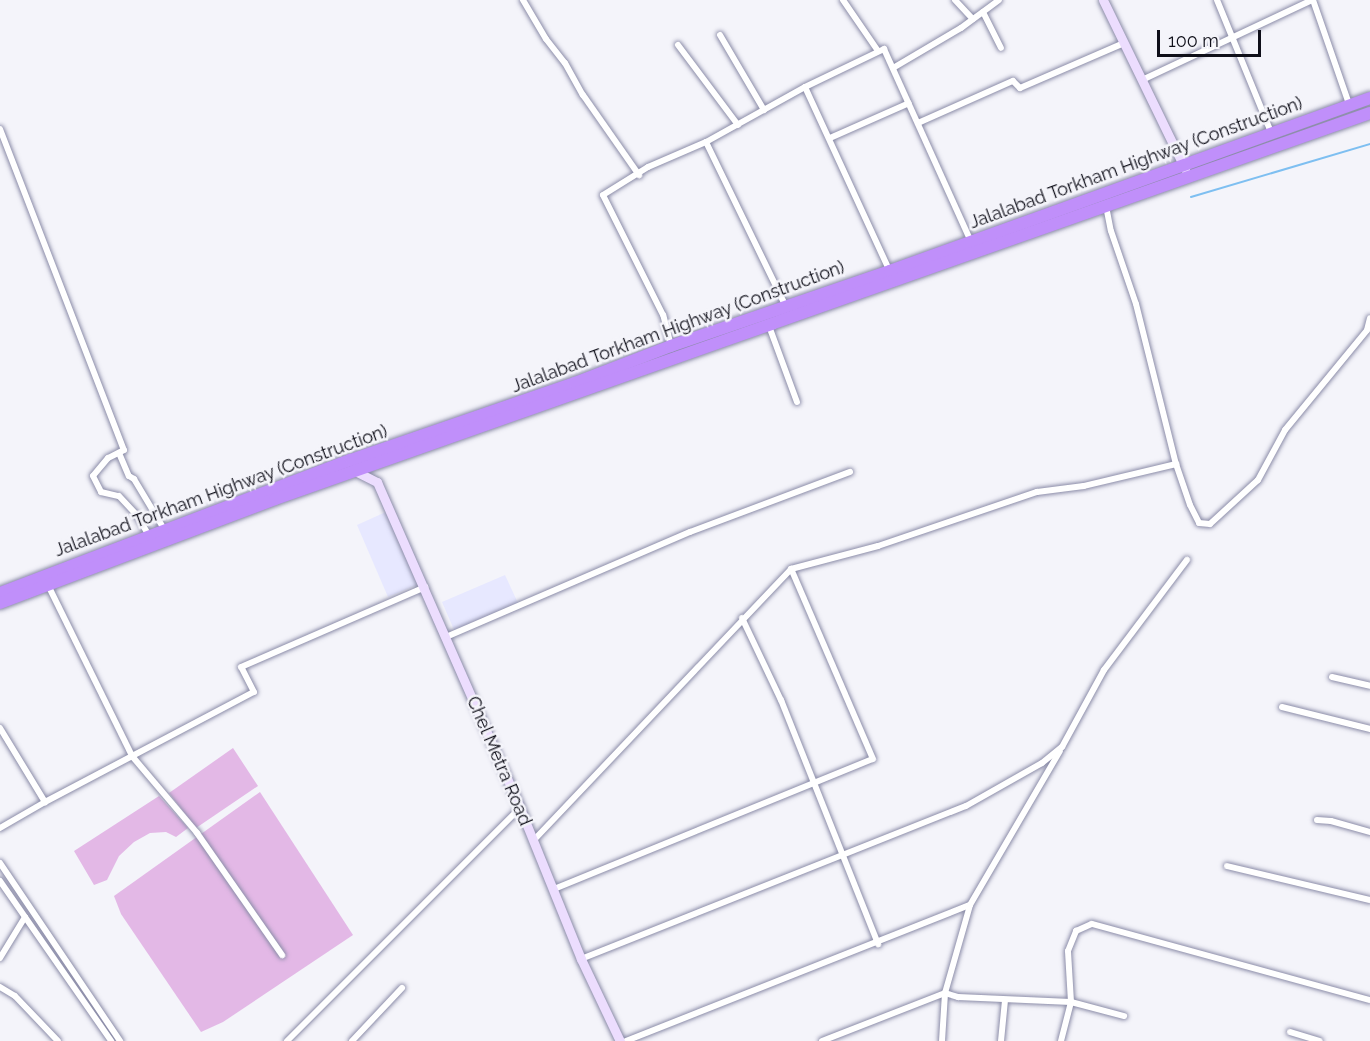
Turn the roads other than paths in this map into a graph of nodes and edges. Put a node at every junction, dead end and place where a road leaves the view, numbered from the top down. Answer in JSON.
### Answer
{"nodes":[{"id":1,"x":523,"y":0,"type":"edge"},
{"id":2,"x":843,"y":0,"type":"edge"},
{"id":3,"x":955,"y":0,"type":"edge"},
{"id":4,"x":999,"y":0,"type":"edge"},
{"id":5,"x":1103,"y":0,"type":"edge"},
{"id":6,"x":1217,"y":0,"type":"edge"},
{"id":7,"x":1312,"y":0,"type":"edge"},
{"id":8,"x":983,"y":12,"type":"junction"},
{"id":9,"x":973,"y":19,"type":"junction"},
{"id":10,"x":720,"y":35,"type":"dead end"},
{"id":11,"x":1232,"y":38,"type":"junction"},
{"id":12,"x":1125,"y":43,"type":"junction"},
{"id":13,"x":678,"y":45,"type":"dead end"},
{"id":14,"x":1001,"y":48,"type":"dead end"},
{"id":15,"x":878,"y":51,"type":"junction"},
{"id":16,"x":893,"y":68,"type":"junction"},
{"id":17,"x":1143,"y":80,"type":"junction"},
{"id":18,"x":805,"y":87,"type":"junction"},
{"id":19,"x":1370,"y":99,"type":"edge"},
{"id":20,"x":909,"y":103,"type":"junction"},
{"id":21,"x":1350,"y":106,"type":"junction"},
{"id":22,"x":764,"y":110,"type":"junction"},
{"id":23,"x":1370,"y":113,"type":"edge"},
{"id":24,"x":1355,"y":118,"type":"junction"},
{"id":25,"x":918,"y":123,"type":"junction"},
{"id":26,"x":738,"y":125,"type":"junction"},
{"id":27,"x":0,"y":129,"type":"edge"},
{"id":28,"x":1272,"y":134,"type":"junction"},
{"id":29,"x":830,"y":138,"type":"junction"},
{"id":30,"x":706,"y":142,"type":"junction"},
{"id":31,"x":1277,"y":146,"type":"junction"},
{"id":32,"x":1183,"y":165,"type":"junction"},
{"id":33,"x":639,"y":175,"type":"junction"},
{"id":34,"x":1189,"y":177,"type":"junction"},
{"id":35,"x":1106,"y":206,"type":"junction"},
{"id":36,"x":974,"y":247,"type":"junction"},
{"id":37,"x":937,"y":255,"type":"junction"},
{"id":38,"x":920,"y":273,"type":"junction"},
{"id":39,"x":890,"y":277,"type":"junction"},
{"id":40,"x":786,"y":313,"type":"junction"},
{"id":41,"x":1370,"y":318,"type":"edge"},
{"id":42,"x":769,"y":326,"type":"junction"},
{"id":43,"x":673,"y":351,"type":"junction"},
{"id":44,"x":797,"y":402,"type":"dead end"},
{"id":45,"x":119,"y":453,"type":"junction"},
{"id":46,"x":387,"y":461,"type":"junction"},
{"id":47,"x":1176,"y":464,"type":"junction"},
{"id":48,"x":355,"y":471,"type":"junction"},
{"id":49,"x":850,"y":472,"type":"dead end"},
{"id":50,"x":377,"y":482,"type":"junction"},
{"id":51,"x":164,"y":529,"type":"junction"},
{"id":52,"x":151,"y":540,"type":"junction"},
{"id":53,"x":98,"y":560,"type":"junction"},
{"id":54,"x":1187,"y":560,"type":"dead end"},
{"id":55,"x":791,"y":569,"type":"junction"},
{"id":56,"x":48,"y":585,"type":"junction"},
{"id":57,"x":425,"y":587,"type":"junction"},
{"id":58,"x":0,"y":593,"type":"edge"},
{"id":59,"x":0,"y":603,"type":"edge"},
{"id":60,"x":742,"y":618,"type":"junction"},
{"id":61,"x":446,"y":637,"type":"junction"},
{"id":62,"x":1332,"y":677,"type":"dead end"},
{"id":63,"x":1370,"y":686,"type":"edge"},
{"id":64,"x":1282,"y":707,"type":"dead end"},
{"id":65,"x":0,"y":728,"type":"edge"},
{"id":66,"x":1370,"y":729,"type":"edge"},
{"id":67,"x":1062,"y":747,"type":"junction"},
{"id":68,"x":132,"y":756,"type":"junction"},
{"id":69,"x":814,"y":782,"type":"junction"},
{"id":70,"x":45,"y":802,"type":"junction"},
{"id":71,"x":520,"y":808,"type":"junction"},
{"id":72,"x":1317,"y":820,"type":"dead end"},
{"id":73,"x":0,"y":828,"type":"edge"},
{"id":74,"x":1370,"y":832,"type":"edge"},
{"id":75,"x":534,"y":841,"type":"junction"},
{"id":76,"x":843,"y":857,"type":"junction"},
{"id":77,"x":0,"y":863,"type":"edge"},
{"id":78,"x":1227,"y":866,"type":"dead end"},
{"id":79,"x":0,"y":881,"type":"edge"},
{"id":80,"x":554,"y":889,"type":"junction"},
{"id":81,"x":1370,"y":900,"type":"edge"},
{"id":82,"x":26,"y":902,"type":"junction"},
{"id":83,"x":970,"y":905,"type":"junction"},
{"id":84,"x":18,"y":907,"type":"junction"},
{"id":85,"x":25,"y":917,"type":"junction"},
{"id":86,"x":878,"y":944,"type":"junction"},
{"id":87,"x":282,"y":955,"type":"dead end"},
{"id":88,"x":64,"y":957,"type":"junction"},
{"id":89,"x":0,"y":958,"type":"edge"},
{"id":90,"x":581,"y":959,"type":"junction"},
{"id":91,"x":56,"y":962,"type":"junction"},
{"id":92,"x":0,"y":987,"type":"edge"},
{"id":93,"x":402,"y":988,"type":"dead end"},
{"id":94,"x":88,"y":991,"type":"junction"},
{"id":95,"x":945,"y":993,"type":"junction"},
{"id":96,"x":81,"y":996,"type":"junction"},
{"id":97,"x":1005,"y":1000,"type":"junction"},
{"id":98,"x":1370,"y":1000,"type":"edge"},
{"id":99,"x":1071,"y":1002,"type":"junction"},
{"id":100,"x":1124,"y":1016,"type":"dead end"},
{"id":101,"x":108,"y":1019,"type":"junction"},
{"id":102,"x":100,"y":1024,"type":"junction"},
{"id":103,"x":1290,"y":1032,"type":"dead end"},
{"id":104,"x":58,"y":1041,"type":"edge"},
{"id":105,"x":111,"y":1041,"type":"edge"},
{"id":106,"x":120,"y":1041,"type":"edge"},
{"id":107,"x":286,"y":1041,"type":"edge"},
{"id":108,"x":352,"y":1041,"type":"edge"},
{"id":109,"x":620,"y":1041,"type":"edge"},
{"id":110,"x":626,"y":1041,"type":"edge"},
{"id":111,"x":822,"y":1041,"type":"edge"},
{"id":112,"x":942,"y":1041,"type":"edge"},
{"id":113,"x":1001,"y":1041,"type":"edge"},
{"id":114,"x":1061,"y":1041,"type":"edge"},
{"id":115,"x":1320,"y":1041,"type":"edge"}],
"edges":[{"from":1,"to":33,"type":"street"},
{"from":2,"to":15,"type":"street"},
{"from":3,"to":9,"type":"street"},
{"from":4,"to":8,"type":"street"},
{"from":5,"to":12,"type":"street"},
{"from":6,"to":11,"type":"street"},
{"from":7,"to":11,"type":"street"},
{"from":7,"to":21,"type":"street"},
{"from":8,"to":9,"type":"street"},
{"from":8,"to":14,"type":"street"},
{"from":9,"to":16,"type":"street"},
{"from":10,"to":22,"type":"street"},
{"from":11,"to":17,"type":"street"},
{"from":11,"to":28,"type":"street"},
{"from":12,"to":17,"type":"street"},
{"from":12,"to":25,"type":"street"},
{"from":13,"to":26,"type":"street"},
{"from":15,"to":16,"type":"street"},
{"from":15,"to":18,"type":"street"},
{"from":16,"to":20,"type":"street"},
{"from":17,"to":32,"type":"street"},
{"from":18,"to":22,"type":"street"},
{"from":18,"to":29,"type":"street"},
{"from":19,"to":21,"type":"highway","name":"Jalalabad Torkham Highway (Construction)"},
{"from":20,"to":25,"type":"street"},
{"from":20,"to":29,"type":"street"},
{"from":21,"to":24,"type":"street"},
{"from":21,"to":28,"type":"highway","name":"Jalalabad Torkham Highway (Construction)"},
{"from":22,"to":26,"type":"street"},
{"from":23,"to":24,"type":"highway"},
{"from":24,"to":31,"type":"highway"},
{"from":25,"to":36,"type":"street"},
{"from":26,"to":30,"type":"street"},
{"from":27,"to":45,"type":"street"},
{"from":28,"to":31,"type":"street"},
{"from":28,"to":32,"type":"highway","name":"Jalalabad Torkham Highway (Construction)"},
{"from":29,"to":39,"type":"street"},
{"from":30,"to":33,"type":"street"},
{"from":30,"to":40,"type":"street"},
{"from":31,"to":34,"type":"highway"},
{"from":32,"to":34,"type":"street"},
{"from":32,"to":36,"type":"highway","name":"Jalalabad Torkham Highway (Construction)"},
{"from":33,"to":43,"type":"street"},
{"from":34,"to":35,"type":"highway"},
{"from":35,"to":36,"type":"highway"},
{"from":35,"to":47,"type":"street"},
{"from":36,"to":37,"type":"highway","name":"Jalalabad Torkham Highway (Construction)"},
{"from":36,"to":38,"type":"highway"},
{"from":37,"to":38,"type":"highway"},
{"from":37,"to":39,"type":"highway","name":"Jalalabad Torkham Highway (Construction)"},
{"from":38,"to":39,"type":"highway"},
{"from":39,"to":40,"type":"highway","name":"Jalalabad Torkham Highway (Construction)"},
{"from":40,"to":42,"type":"highway"},
{"from":40,"to":43,"type":"highway","name":"Jalalabad Torkham Highway (Construction)"},
{"from":41,"to":47,"type":"street"},
{"from":42,"to":43,"type":"highway"},
{"from":42,"to":44,"type":"street"},
{"from":43,"to":46,"type":"highway"},
{"from":43,"to":51,"type":"highway","name":"Jalalabad Torkham Highway (Construction)"},
{"from":45,"to":51,"type":"street"},
{"from":45,"to":52,"type":"street"},
{"from":46,"to":48,"type":"highway"},
{"from":46,"to":50,"type":"street"},
{"from":47,"to":55,"type":"street"},
{"from":48,"to":50,"type":"street"},
{"from":48,"to":52,"type":"highway"},
{"from":49,"to":61,"type":"street"},
{"from":50,"to":57,"type":"street","name":"Chel Metra Road"},
{"from":51,"to":52,"type":"highway","name":"Jalalabad Torkham Highway (Construction)"},
{"from":52,"to":53,"type":"highway","name":"Jalalabad Torkham Highway (Construction)"},
{"from":53,"to":56,"type":"highway"},
{"from":53,"to":58,"type":"highway","name":"Jalalabad Torkham Highway (Construction)"},
{"from":54,"to":67,"type":"street"},
{"from":55,"to":60,"type":"street"},
{"from":55,"to":69,"type":"street"},
{"from":56,"to":59,"type":"highway"},
{"from":56,"to":68,"type":"street"},
{"from":57,"to":61,"type":"street","name":"Chel Metra Road"},
{"from":57,"to":68,"type":"street"},
{"from":60,"to":69,"type":"street"},
{"from":60,"to":75,"type":"street"},
{"from":61,"to":71,"type":"street","name":"Chel Metra Road"},
{"from":62,"to":63,"type":"street"},
{"from":64,"to":66,"type":"street"},
{"from":65,"to":70,"type":"street"},
{"from":67,"to":76,"type":"street"},
{"from":67,"to":83,"type":"street"},
{"from":68,"to":70,"type":"street"},
{"from":68,"to":87,"type":"street"},
{"from":69,"to":76,"type":"street"},
{"from":69,"to":80,"type":"street"},
{"from":70,"to":73,"type":"street"},
{"from":71,"to":75,"type":"street","name":"Chel Metra Road"},
{"from":71,"to":107,"type":"street"},
{"from":72,"to":74,"type":"street"},
{"from":75,"to":80,"type":"street","name":"Chel Metra Road"},
{"from":76,"to":86,"type":"street"},
{"from":76,"to":90,"type":"street"},
{"from":77,"to":82,"type":"street"},
{"from":78,"to":81,"type":"street"},
{"from":79,"to":84,"type":"street"},
{"from":80,"to":90,"type":"street","name":"Chel Metra Road"},
{"from":82,"to":84,"type":"street"},
{"from":82,"to":88,"type":"street"},
{"from":83,"to":86,"type":"street"},
{"from":83,"to":95,"type":"street"},
{"from":84,"to":85,"type":"street"},
{"from":85,"to":89,"type":"street"},
{"from":85,"to":91,"type":"street"},
{"from":86,"to":110,"type":"street"},
{"from":88,"to":91,"type":"street"},
{"from":88,"to":94,"type":"street"},
{"from":90,"to":109,"type":"street","name":"Chel Metra Road"},
{"from":91,"to":96,"type":"street"},
{"from":92,"to":104,"type":"street"},
{"from":93,"to":108,"type":"street"},
{"from":94,"to":96,"type":"street"},
{"from":94,"to":101,"type":"street"},
{"from":95,"to":97,"type":"street"},
{"from":95,"to":111,"type":"street"},
{"from":95,"to":112,"type":"street"},
{"from":96,"to":102,"type":"street"},
{"from":97,"to":99,"type":"street"},
{"from":97,"to":113,"type":"street"},
{"from":98,"to":99,"type":"street"},
{"from":99,"to":100,"type":"street"},
{"from":99,"to":114,"type":"street"},
{"from":101,"to":102,"type":"street"},
{"from":101,"to":106,"type":"street"},
{"from":102,"to":105,"type":"street"},
{"from":103,"to":115,"type":"street"}]}
